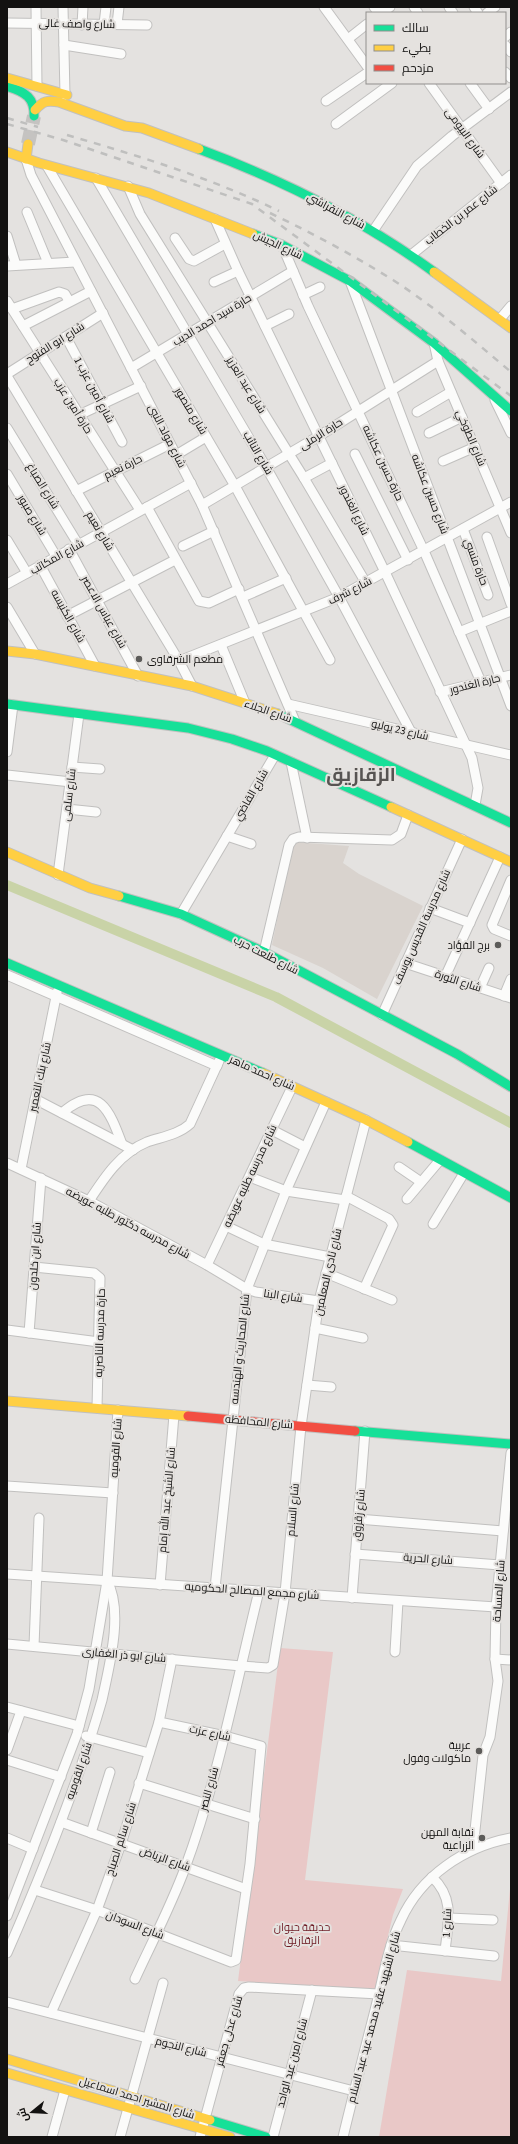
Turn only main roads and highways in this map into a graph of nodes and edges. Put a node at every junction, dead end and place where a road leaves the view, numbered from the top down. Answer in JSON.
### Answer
{"nodes":[{"id":1,"x":7,"y":78,"type":"edge"},
{"id":2,"x":7,"y":86,"type":"edge"},
{"id":3,"x":142,"y":128,"type":"junction"},
{"id":4,"x":28,"y":144,"type":"tunnel mouth"},
{"id":5,"x":7,"y":152,"type":"edge"},
{"id":6,"x":26,"y":159,"type":"junction"},
{"id":7,"x":511,"y":328,"type":"edge"},
{"id":8,"x":511,"y":411,"type":"edge"},
{"id":9,"x":7,"y":651,"type":"edge"},
{"id":10,"x":10,"y":705,"type":"edge"},
{"id":11,"x":511,"y":823,"type":"edge"},
{"id":12,"x":7,"y":852,"type":"edge"},
{"id":13,"x":511,"y":862,"type":"edge"},
{"id":14,"x":7,"y":963,"type":"edge"},
{"id":15,"x":511,"y":1087,"type":"edge"},
{"id":16,"x":511,"y":1198,"type":"edge"},
{"id":17,"x":7,"y":1401,"type":"edge"},
{"id":18,"x":511,"y":1444,"type":"edge"},
{"id":19,"x":7,"y":2060,"type":"edge"},
{"id":20,"x":7,"y":2073,"type":"edge"},
{"id":21,"x":201,"y":2133,"type":"edge"},
{"id":22,"x":230,"y":2137,"type":"edge"},
{"id":23,"x":266,"y":2137,"type":"edge"}],
"edges":[{"from":1,"to":3,"type":"main road","name":"شارع النقراشي"},
{"from":2,"to":3,"type":"main road","name":"شارع النقراشي"},
{"from":3,"to":7,"type":"main road","name":"شارع النقراشي"},
{"from":4,"to":6,"type":"main road"},
{"from":5,"to":6,"type":"main road","name":"شارع الجيش"},
{"from":6,"to":8,"type":"main road","name":"شارع الجيش"},
{"from":9,"to":11,"type":"main road","name":"شارع الجلاء"},
{"from":10,"to":13,"type":"main road"},
{"from":12,"to":15,"type":"main road","name":"شارع طلعت حرب"},
{"from":14,"to":16,"type":"main road","name":"شارع احمد ماهر"},
{"from":17,"to":18,"type":"main road","name":"شارع المحافظه"},
{"from":19,"to":23,"type":"main road","name":"شارع المشير احمد اسماعيل"},
{"from":20,"to":21,"type":"main road","name":"شارع المشير احمد اسماعيل"},
{"from":21,"to":22,"type":"main road","name":"شارع المشير احمد اسماعيل"}]}
